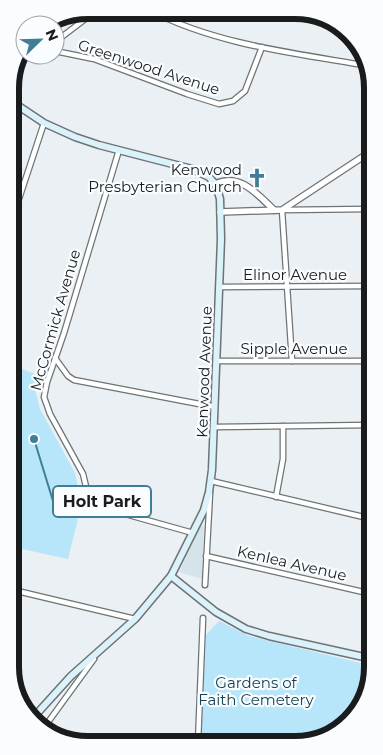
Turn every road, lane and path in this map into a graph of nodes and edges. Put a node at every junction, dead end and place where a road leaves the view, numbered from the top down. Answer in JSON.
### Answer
{"nodes":[{"id":1,"x":85,"y":19,"type":"edge"},
{"id":2,"x":166,"y":19,"type":"edge"},
{"id":3,"x":65,"y":34,"type":"edge"},
{"id":4,"x":262,"y":47,"type":"junction"},
{"id":5,"x":65,"y":53,"type":"edge"},
{"id":6,"x":360,"y":64,"type":"edge"},
{"id":7,"x":19,"y":106,"type":"edge"},
{"id":8,"x":44,"y":123,"type":"junction"},
{"id":9,"x":119,"y":150,"type":"junction"},
{"id":10,"x":364,"y":156,"type":"edge"},
{"id":11,"x":215,"y":184,"type":"junction"},
{"id":12,"x":19,"y":199,"type":"edge"},
{"id":13,"x":364,"y":209,"type":"edge"},
{"id":14,"x":274,"y":210,"type":"junction"},
{"id":15,"x":282,"y":210,"type":"junction"},
{"id":16,"x":220,"y":212,"type":"junction"},
{"id":17,"x":364,"y":286,"type":"edge"},
{"id":18,"x":220,"y":287,"type":"junction"},
{"id":19,"x":287,"y":287,"type":"junction"},
{"id":20,"x":55,"y":358,"type":"junction"},
{"id":21,"x":218,"y":361,"type":"junction"},
{"id":22,"x":292,"y":361,"type":"junction"},
{"id":23,"x":364,"y":361,"type":"edge"},
{"id":24,"x":216,"y":407,"type":"junction"},
{"id":25,"x":364,"y":425,"type":"edge"},
{"id":26,"x":282,"y":426,"type":"junction"},
{"id":27,"x":215,"y":427,"type":"junction"},
{"id":28,"x":211,"y":482,"type":"junction"},
{"id":29,"x":209,"y":492,"type":"junction"},
{"id":30,"x":276,"y":497,"type":"junction"},
{"id":31,"x":364,"y":517,"type":"edge"},
{"id":32,"x":193,"y":533,"type":"junction"},
{"id":33,"x":206,"y":556,"type":"junction"},
{"id":34,"x":171,"y":576,"type":"junction"},
{"id":35,"x":204,"y":585,"type":"dead end"},
{"id":36,"x":19,"y":591,"type":"edge"},
{"id":37,"x":364,"y":592,"type":"edge"},
{"id":38,"x":203,"y":618,"type":"dead end"},
{"id":39,"x":135,"y":619,"type":"junction"},
{"id":40,"x":102,"y":650,"type":"junction"},
{"id":41,"x":364,"y":657,"type":"edge"},
{"id":42,"x":37,"y":714,"type":"edge"},
{"id":43,"x":47,"y":723,"type":"edge"},
{"id":44,"x":198,"y":736,"type":"edge"}],
"edges":[{"from":1,"to":3,"type":"street"},
{"from":2,"to":4,"type":"street"},
{"from":4,"to":5,"type":"street","name":"Greenwood Avenue"},
{"from":4,"to":6,"type":"street"},
{"from":7,"to":8,"type":"main road"},
{"from":8,"to":9,"type":"main road"},
{"from":8,"to":12,"type":"street"},
{"from":9,"to":11,"type":"main road"},
{"from":9,"to":20,"type":"street","name":"McCormick Avenue"},
{"from":10,"to":15,"type":"street"},
{"from":11,"to":14,"type":"street"},
{"from":11,"to":16,"type":"main road","name":"Kenwood Avenue"},
{"from":13,"to":15,"type":"street"},
{"from":14,"to":15,"type":"street"},
{"from":14,"to":16,"type":"street"},
{"from":15,"to":19,"type":"street"},
{"from":16,"to":18,"type":"main road","name":"Kenwood Avenue"},
{"from":17,"to":19,"type":"street","name":"Elinor Avenue"},
{"from":18,"to":19,"type":"street","name":"Elinor Avenue"},
{"from":18,"to":21,"type":"main road","name":"Kenwood Avenue"},
{"from":19,"to":22,"type":"street"},
{"from":20,"to":24,"type":"street"},
{"from":20,"to":32,"type":"street","name":"McCormick Avenue"},
{"from":21,"to":22,"type":"street","name":"Sipple Avenue"},
{"from":21,"to":24,"type":"main road","name":"Kenwood Avenue"},
{"from":22,"to":23,"type":"street","name":"Sipple Avenue"},
{"from":24,"to":27,"type":"main road","name":"Kenwood Avenue"},
{"from":25,"to":26,"type":"street"},
{"from":26,"to":27,"type":"street"},
{"from":26,"to":30,"type":"street"},
{"from":27,"to":28,"type":"main road","name":"Kenwood Avenue"},
{"from":28,"to":29,"type":"main road","name":"Kenwood Avenue"},
{"from":28,"to":30,"type":"street"},
{"from":29,"to":32,"type":"main road","name":"Kenwood Avenue"},
{"from":29,"to":33,"type":"street"},
{"from":30,"to":31,"type":"street"},
{"from":32,"to":34,"type":"main road","name":"Kenwood Avenue"},
{"from":33,"to":35,"type":"street"},
{"from":33,"to":37,"type":"street","name":"Kenlea Avenue"},
{"from":34,"to":39,"type":"main road","name":"Kenwood Avenue"},
{"from":34,"to":41,"type":"main road"},
{"from":36,"to":39,"type":"street"},
{"from":38,"to":44,"type":"street"},
{"from":39,"to":40,"type":"main road","name":"Kenwood Avenue"},
{"from":40,"to":42,"type":"main road","name":"Kenwood Avenue"},
{"from":40,"to":43,"type":"street"}]}
